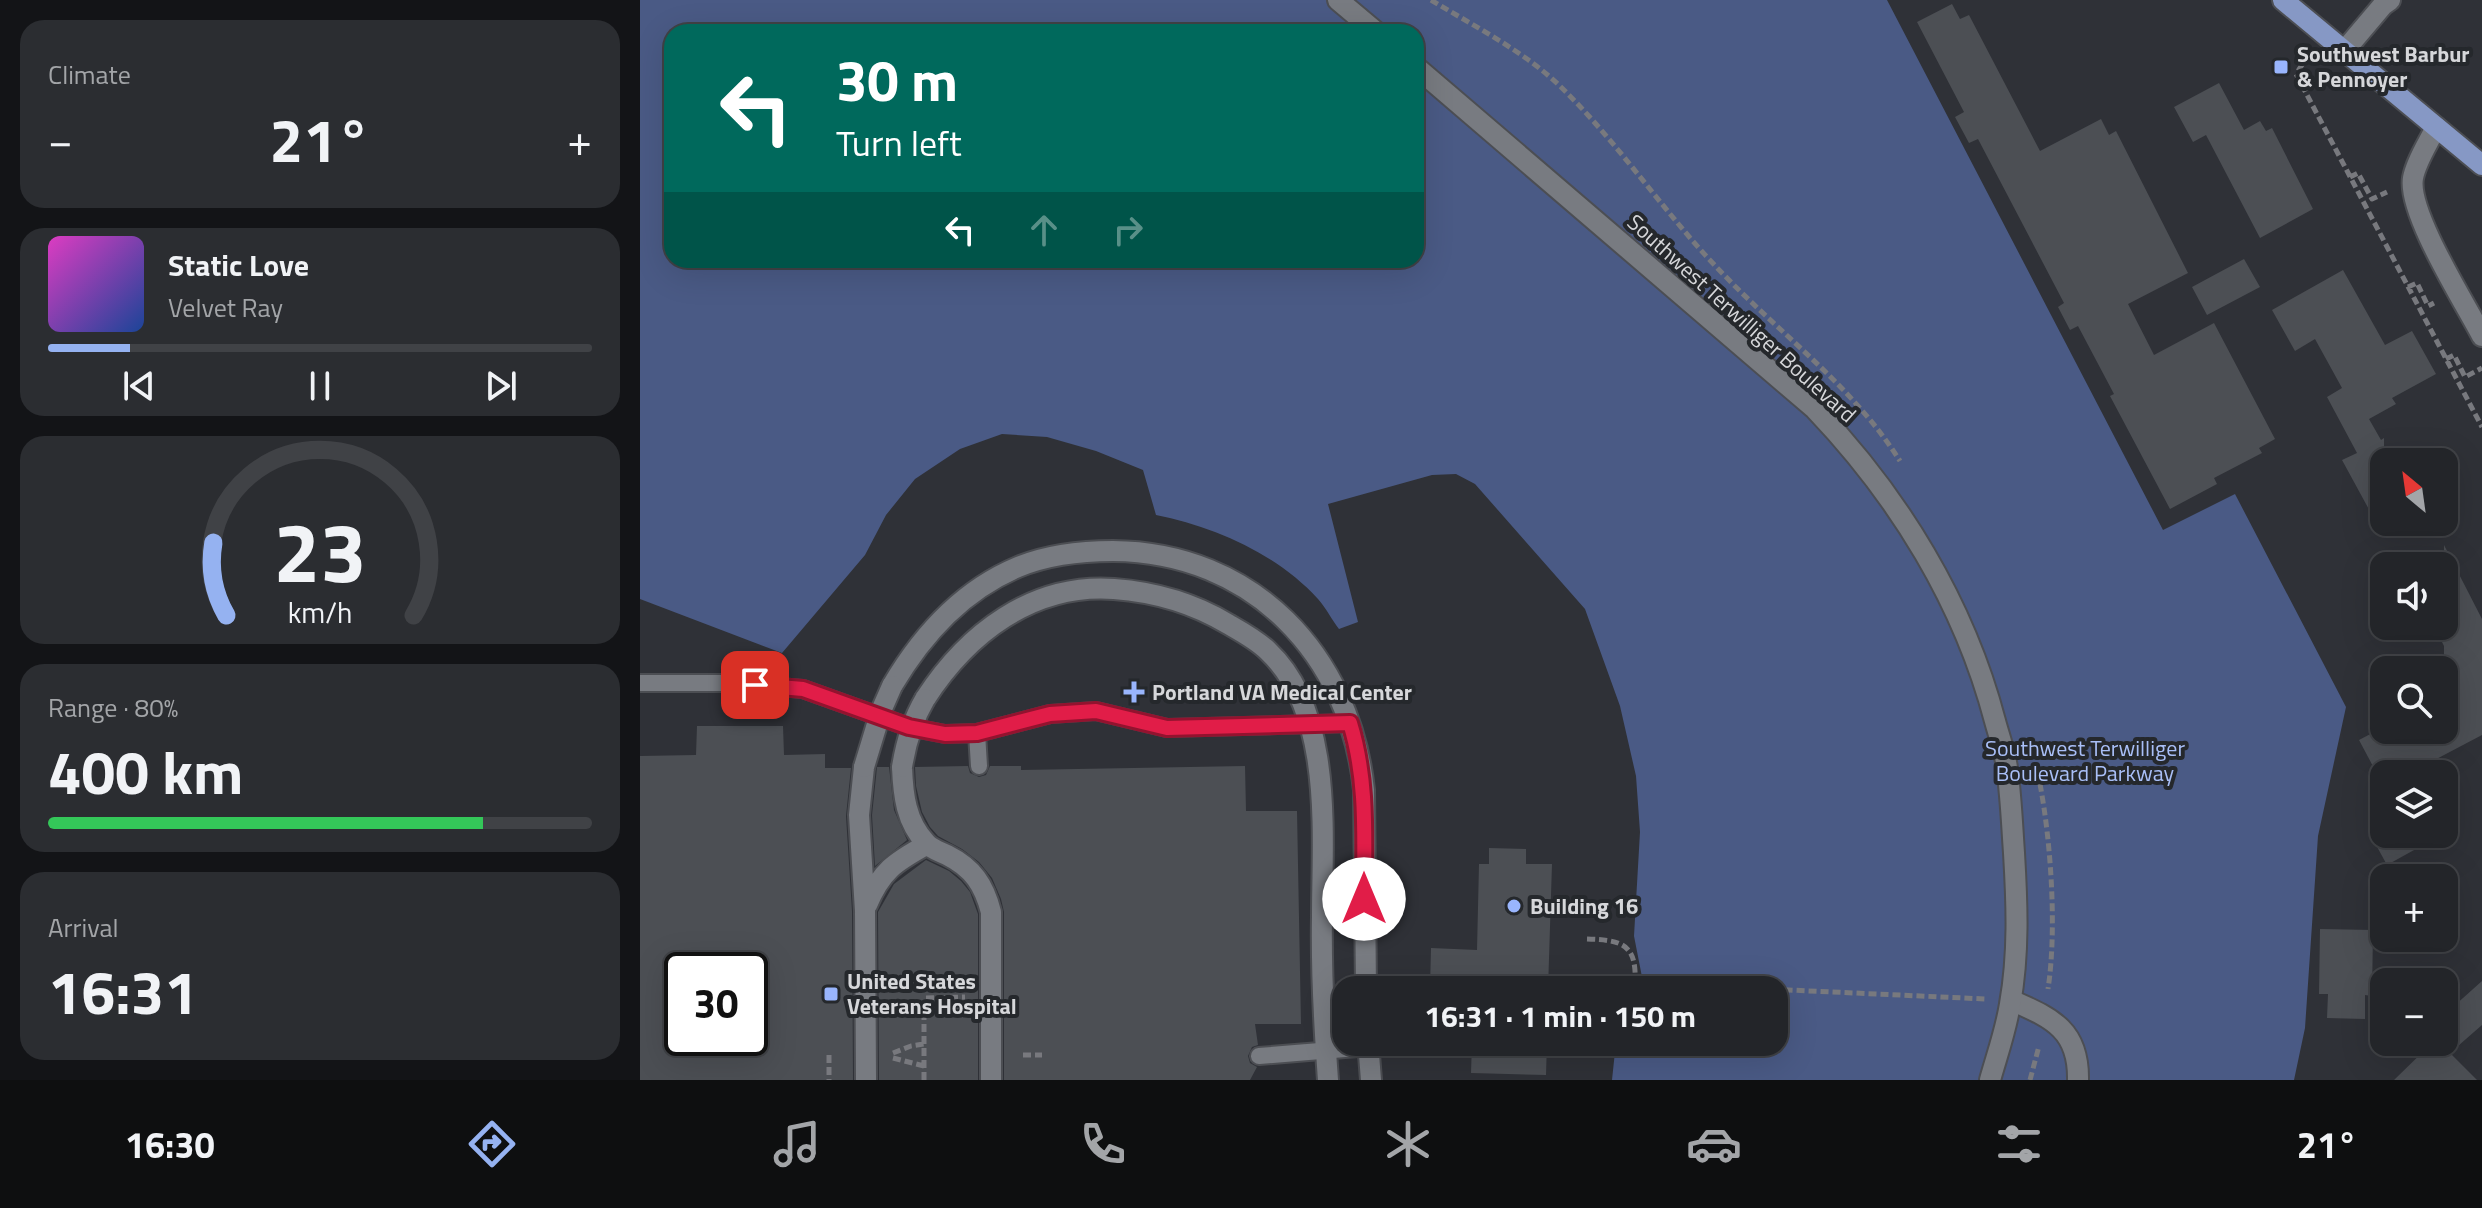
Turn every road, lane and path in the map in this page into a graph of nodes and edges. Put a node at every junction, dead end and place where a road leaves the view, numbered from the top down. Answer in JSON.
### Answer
{"nodes":[{"id":1,"x":1338,"y":0,"type":"edge"},
{"id":2,"x":2283,"y":0,"type":"edge"},
{"id":3,"x":2390,"y":0,"type":"edge"},
{"id":4,"x":1366,"y":24,"type":"edge"},
{"id":5,"x":2323,"y":33,"type":"junction"},
{"id":6,"x":2345,"y":50,"type":"junction"},
{"id":7,"x":1424,"y":74,"type":"edge"},
{"id":8,"x":2436,"y":127,"type":"junction"},
{"id":9,"x":2482,"y":165,"type":"edge"},
{"id":10,"x":2350,"y":177,"type":"junction"},
{"id":11,"x":2413,"y":178,"type":"junction"},
{"id":12,"x":2482,"y":336,"type":"edge"},
{"id":13,"x":2446,"y":359,"type":"junction"},
{"id":14,"x":2482,"y":368,"type":"edge"},
{"id":15,"x":2482,"y":427,"type":"edge"},
{"id":16,"x":640,"y":683,"type":"edge"},
{"id":17,"x":1350,"y":723,"type":"junction"},
{"id":18,"x":1309,"y":725,"type":"junction"},
{"id":19,"x":977,"y":733,"type":"junction"},
{"id":20,"x":979,"y":766,"type":"dead end"},
{"id":21,"x":926,"y":845,"type":"junction"},
{"id":22,"x":865,"y":911,"type":"junction"},
{"id":23,"x":1587,"y":939,"type":"dead end"},
{"id":24,"x":1366,"y":976,"type":"edge"},
{"id":25,"x":2011,"y":1000,"type":"junction"},
{"id":26,"x":967,"y":1012,"type":"dead end"},
{"id":27,"x":924,"y":1044,"type":"junction"},
{"id":28,"x":1332,"y":1049,"type":"edge"},
{"id":29,"x":1326,"y":1050,"type":"junction"},
{"id":30,"x":2038,"y":1054,"type":"dead end"},
{"id":31,"x":829,"y":1055,"type":"dead end"},
{"id":32,"x":1023,"y":1055,"type":"dead end"},
{"id":33,"x":1042,"y":1055,"type":"dead end"},
{"id":34,"x":1259,"y":1056,"type":"dead end"},
{"id":35,"x":1369,"y":1056,"type":"edge"},
{"id":36,"x":924,"y":1066,"type":"junction"},
{"id":37,"x":829,"y":1080,"type":"edge"},
{"id":38,"x":866,"y":1080,"type":"edge"},
{"id":39,"x":924,"y":1080,"type":"edge"},
{"id":40,"x":991,"y":1080,"type":"edge"},
{"id":41,"x":1328,"y":1080,"type":"edge"},
{"id":42,"x":1371,"y":1080,"type":"edge"},
{"id":43,"x":1990,"y":1080,"type":"edge"},
{"id":44,"x":2030,"y":1080,"type":"edge"},
{"id":45,"x":2078,"y":1080,"type":"edge"}],
"edges":[{"from":1,"to":4,"type":"street"},
{"from":2,"to":5,"type":"main road"},
{"from":3,"to":6,"type":"street"},
{"from":5,"to":6,"type":"main road"},
{"from":5,"to":10,"type":"path"},
{"from":6,"to":8,"type":"main road"},
{"from":7,"to":25,"type":"street","name":"Southwest Terwilliger Boulevard"},
{"from":8,"to":9,"type":"main road"},
{"from":8,"to":11,"type":"street"},
{"from":10,"to":11,"type":"path"},
{"from":10,"to":13,"type":"path"},
{"from":11,"to":12,"type":"street"},
{"from":13,"to":14,"type":"path"},
{"from":13,"to":15,"type":"path"},
{"from":16,"to":19,"type":"lane"},
{"from":17,"to":18,"type":"lane"},
{"from":17,"to":22,"type":"street","bridge":true},
{"from":17,"to":24,"type":"street"},
{"from":18,"to":19,"type":"lane"},
{"from":18,"to":21,"type":"street","bridge":true},
{"from":18,"to":29,"type":"street"},
{"from":19,"to":20,"type":"lane"},
{"from":21,"to":22,"type":"street"},
{"from":21,"to":40,"type":"street"},
{"from":22,"to":38,"type":"street"},
{"from":23,"to":25,"type":"path"},
{"from":25,"to":43,"type":"street","name":"Southwest Terwilliger Boulevard"},
{"from":25,"to":45,"type":"street"},
{"from":26,"to":27,"type":"path"},
{"from":27,"to":36,"type":"path"},
{"from":27,"to":36,"type":"path"},
{"from":28,"to":29,"type":"lane"},
{"from":29,"to":34,"type":"lane"},
{"from":29,"to":41,"type":"street"},
{"from":30,"to":44,"type":"path"},
{"from":31,"to":37,"type":"path"},
{"from":32,"to":33,"type":"path"},
{"from":35,"to":42,"type":"street"},
{"from":36,"to":39,"type":"path"}]}
